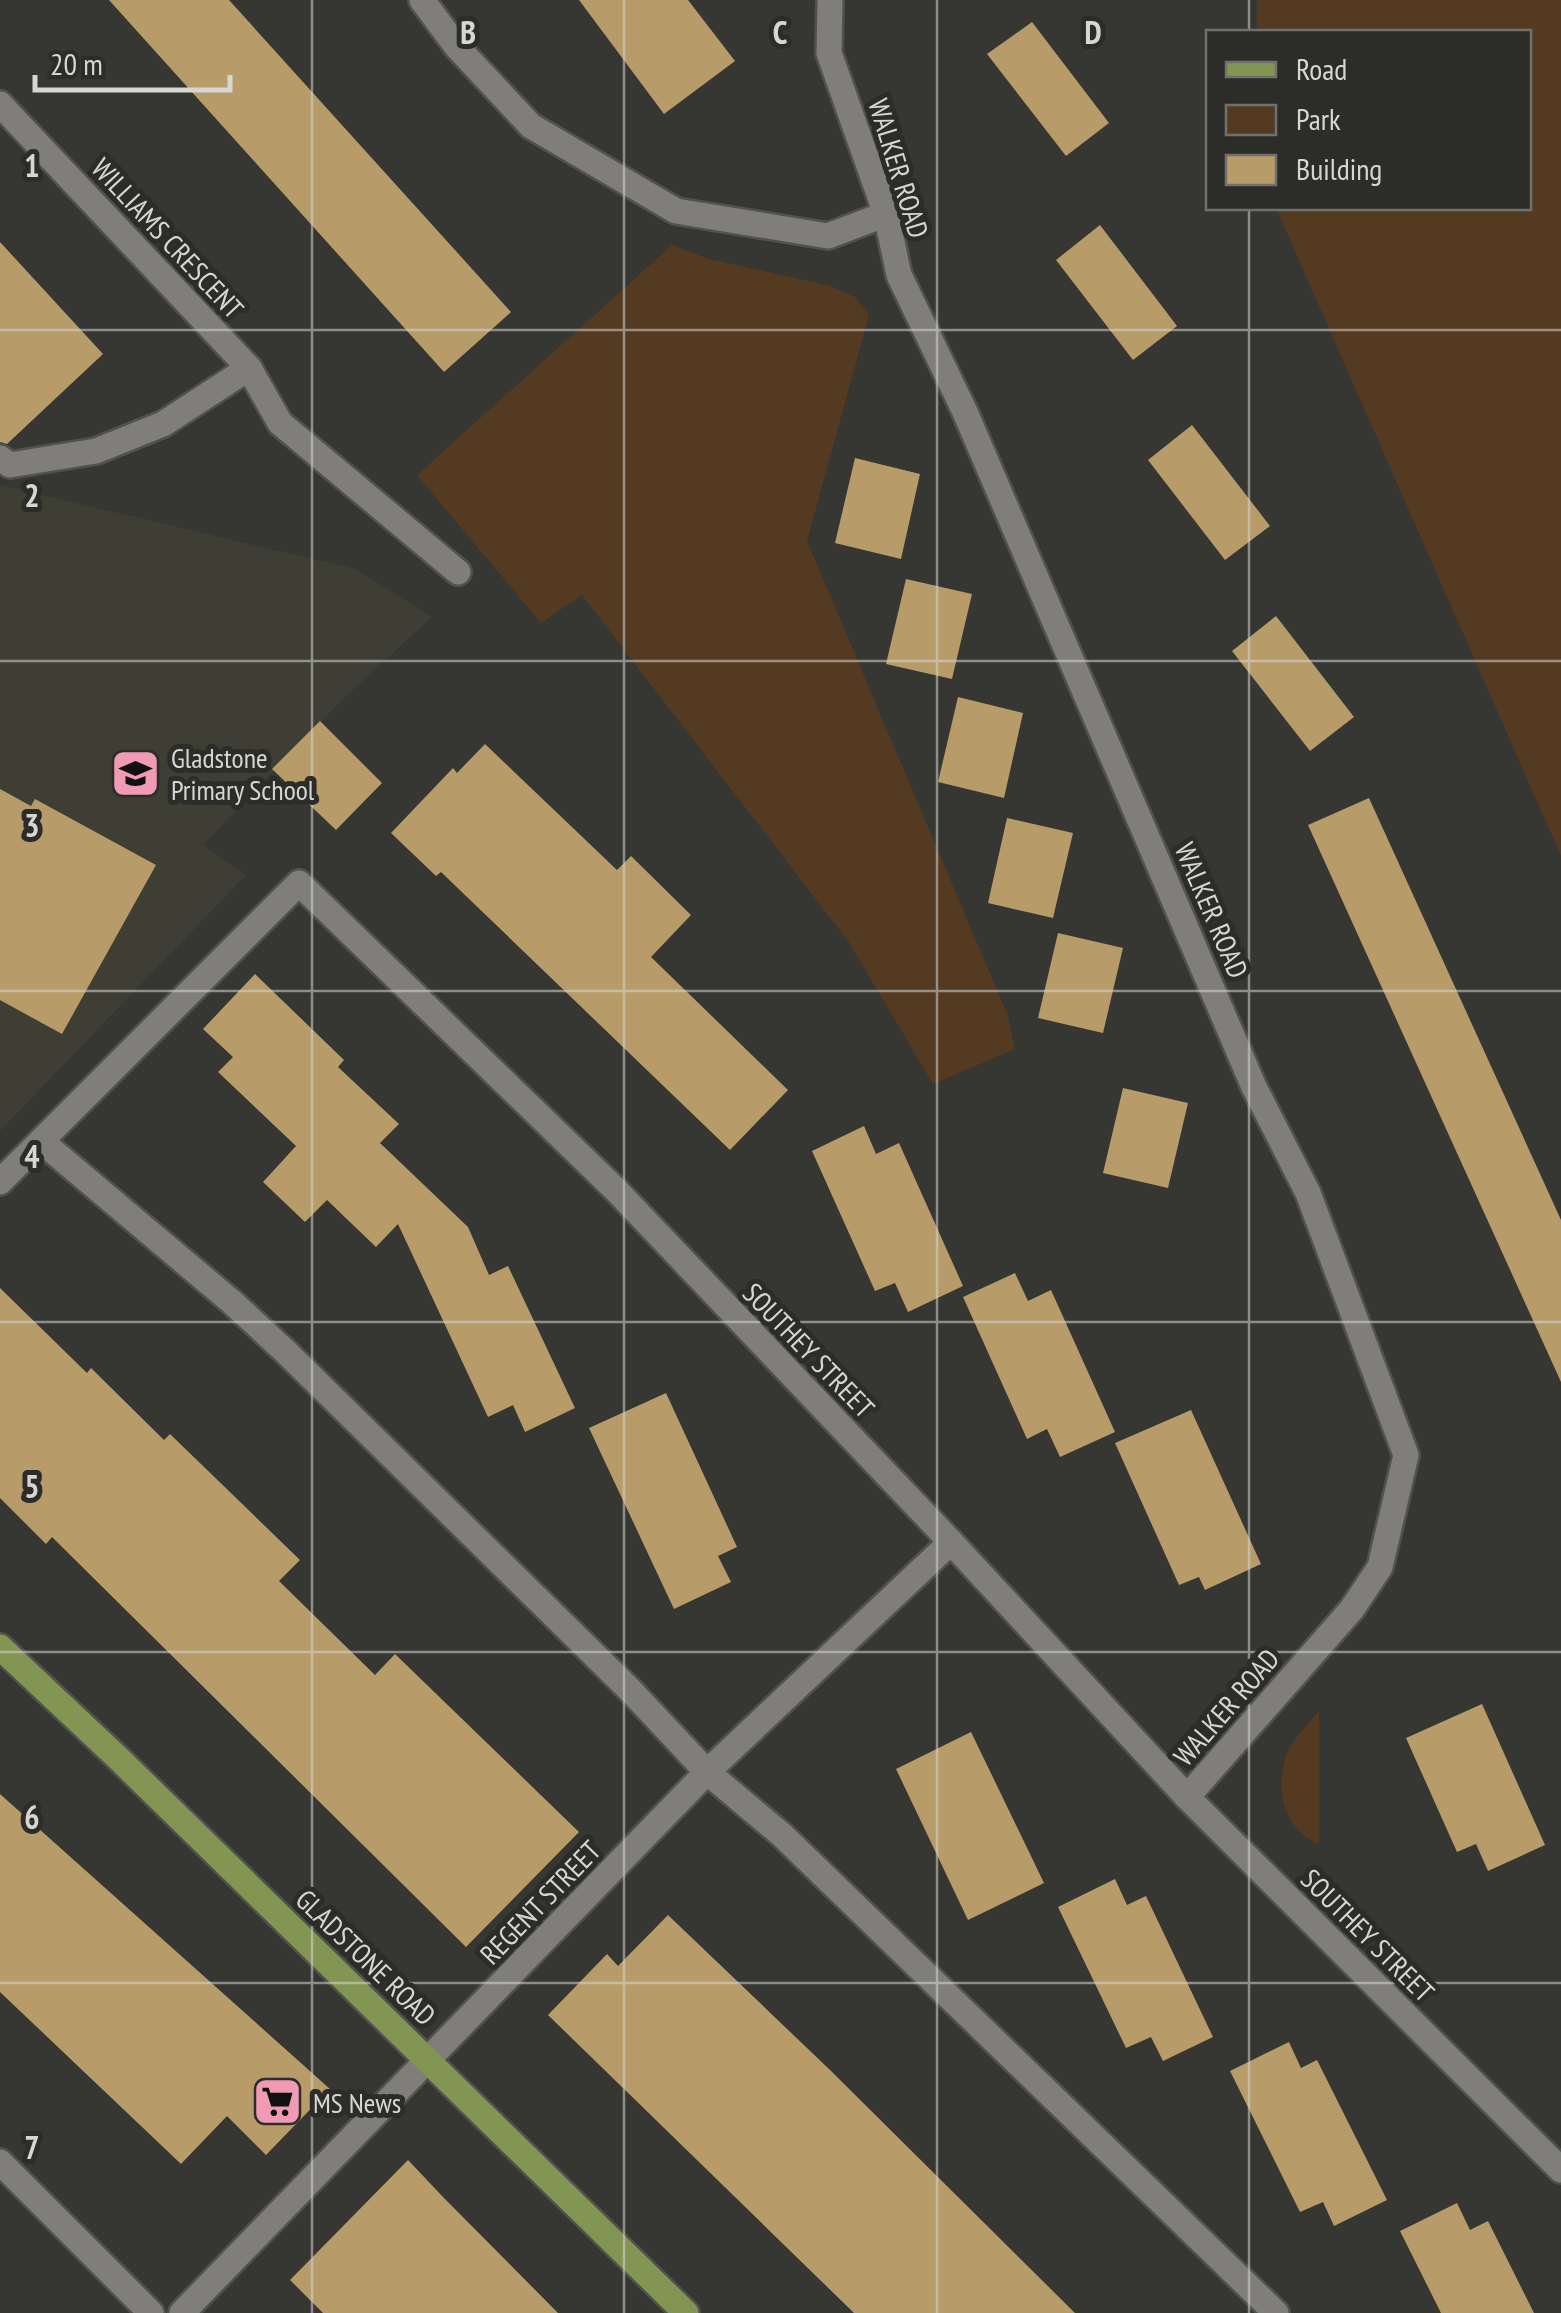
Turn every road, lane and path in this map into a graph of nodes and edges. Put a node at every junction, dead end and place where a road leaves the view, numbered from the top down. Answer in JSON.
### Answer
{"nodes":[{"id":1,"x":422,"y":0,"type":"edge"},
{"id":2,"x":830,"y":0,"type":"edge"},
{"id":3,"x":0,"y":104,"type":"edge"},
{"id":4,"x":886,"y":214,"type":"junction"},
{"id":5,"x":248,"y":368,"type":"junction"},
{"id":6,"x":0,"y":458,"type":"edge"},
{"id":7,"x":458,"y":572,"type":"dead end"},
{"id":8,"x":40,"y":1141,"type":"junction"},
{"id":9,"x":0,"y":1182,"type":"edge"},
{"id":10,"x":952,"y":1542,"type":"junction"},
{"id":11,"x":0,"y":1648,"type":"edge"},
{"id":12,"x":707,"y":1772,"type":"junction"},
{"id":13,"x":1187,"y":1797,"type":"junction"},
{"id":14,"x":429,"y":2061,"type":"junction"},
{"id":15,"x":0,"y":2162,"type":"edge"},
{"id":16,"x":1561,"y":2170,"type":"edge"},
{"id":17,"x":151,"y":2313,"type":"edge"},
{"id":18,"x":182,"y":2313,"type":"edge"},
{"id":19,"x":686,"y":2313,"type":"edge"},
{"id":20,"x":1276,"y":2313,"type":"edge"}],
"edges":[{"from":1,"to":4,"type":"street"},
{"from":2,"to":4,"type":"street","name":"WALKER ROAD"},
{"from":3,"to":5,"type":"street","name":"WILLIAMS CRESCENT"},
{"from":4,"to":13,"type":"street","name":"WALKER ROAD"},
{"from":5,"to":6,"type":"street"},
{"from":5,"to":7,"type":"street","name":"WILLIAMS CRESCENT"},
{"from":8,"to":9,"type":"street","name":"SOUTHEY STREET"},
{"from":8,"to":10,"type":"street","name":"SOUTHEY STREET"},
{"from":8,"to":12,"type":"street"},
{"from":10,"to":12,"type":"street","name":"REGENT STREET"},
{"from":10,"to":13,"type":"street","name":"SOUTHEY STREET"},
{"from":11,"to":14,"type":"main road","name":"GLADSTONE ROAD"},
{"from":12,"to":14,"type":"street","name":"REGENT STREET"},
{"from":12,"to":20,"type":"street"},
{"from":13,"to":16,"type":"street","name":"SOUTHEY STREET"},
{"from":14,"to":18,"type":"street","name":"REGENT STREET"},
{"from":14,"to":19,"type":"main road","name":"GLADSTONE ROAD"},
{"from":15,"to":17,"type":"street"}]}
